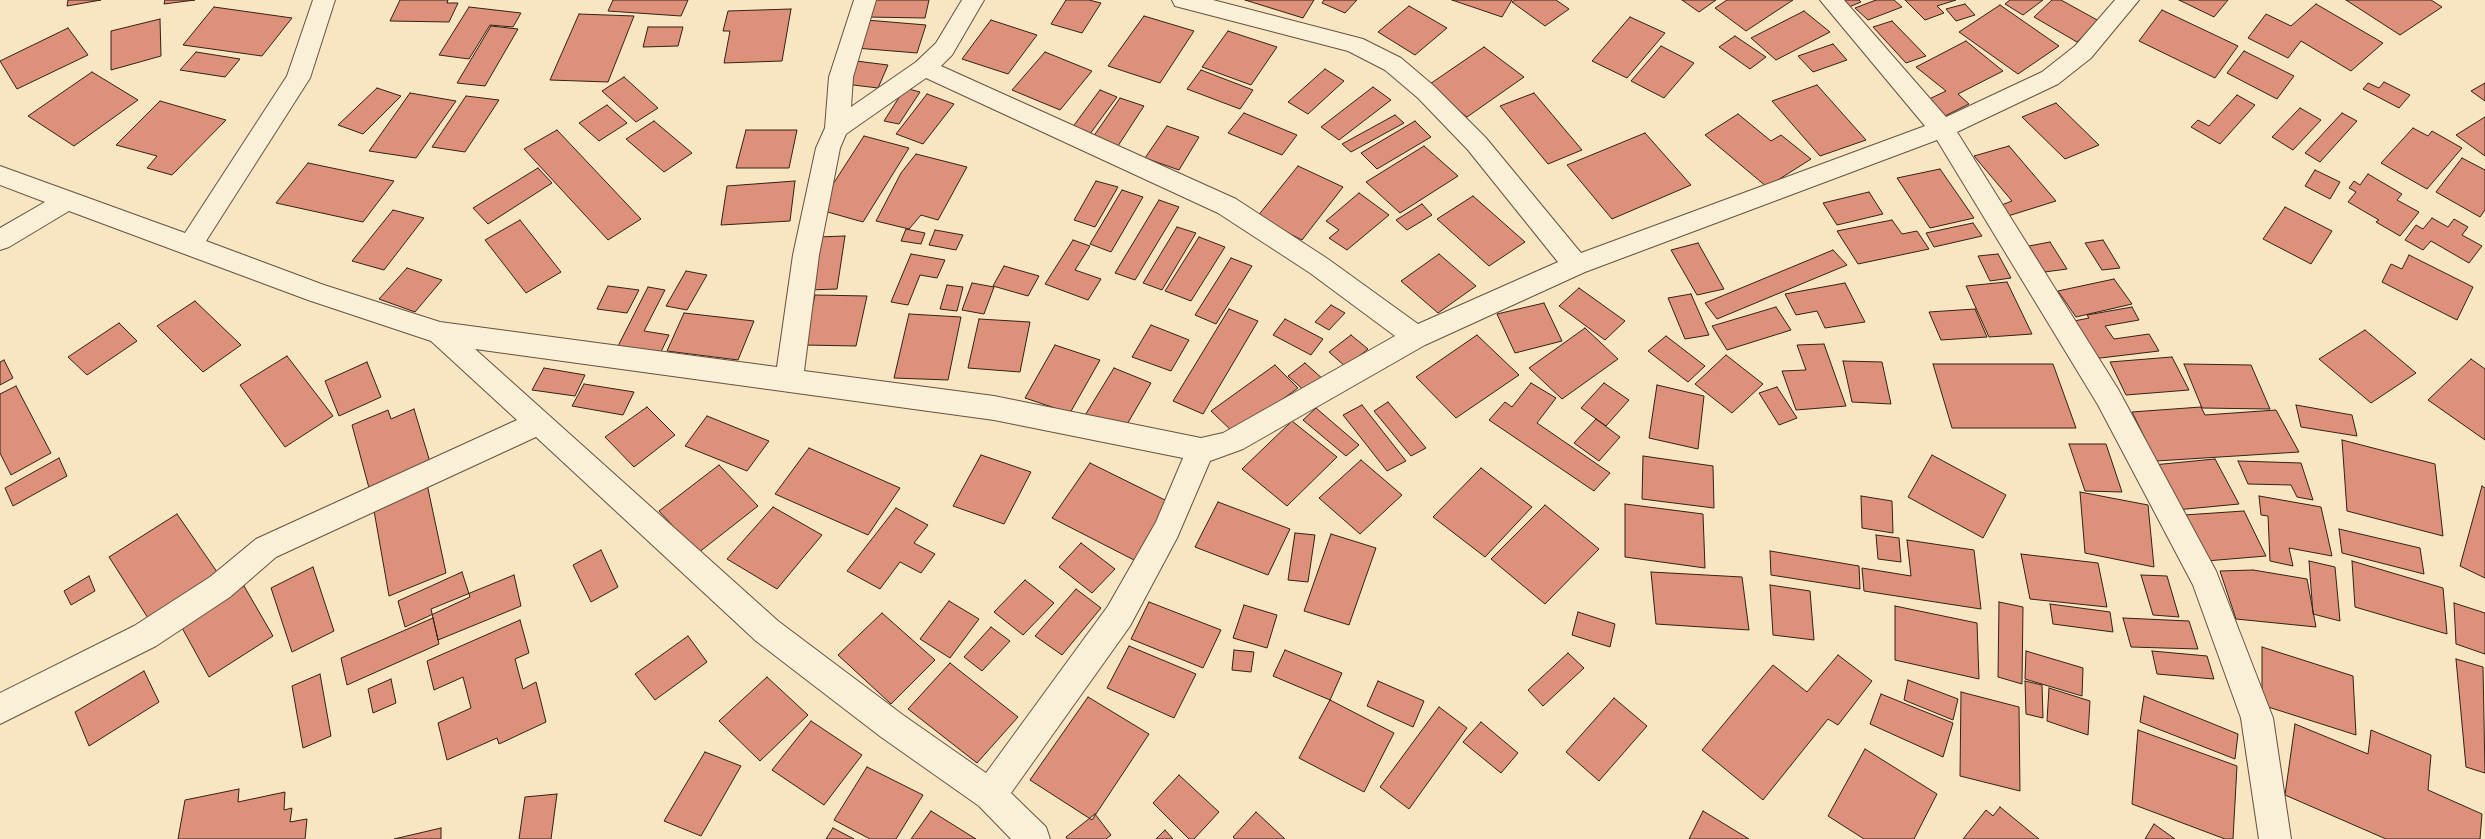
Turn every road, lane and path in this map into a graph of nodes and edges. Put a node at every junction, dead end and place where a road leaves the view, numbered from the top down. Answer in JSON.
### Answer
{"nodes":[{"id":1,"x":324,"y":0,"type":"edge"},
{"id":2,"x":865,"y":0,"type":"edge"},
{"id":3,"x":973,"y":0,"type":"edge"},
{"id":4,"x":1183,"y":0,"type":"edge"},
{"id":5,"x":1831,"y":0,"type":"edge"},
{"id":6,"x":2128,"y":0,"type":"edge"},
{"id":7,"x":924,"y":68,"type":"junction"},
{"id":8,"x":837,"y":128,"type":"junction"},
{"id":9,"x":1942,"y":129,"type":"junction"},
{"id":10,"x":0,"y":175,"type":"edge"},
{"id":11,"x":66,"y":201,"type":"junction"},
{"id":12,"x":0,"y":240,"type":"edge"},
{"id":13,"x":190,"y":246,"type":"junction"},
{"id":14,"x":1576,"y":265,"type":"junction"},
{"id":15,"x":440,"y":333,"type":"junction"},
{"id":16,"x":1416,"y":337,"type":"junction"},
{"id":17,"x":789,"y":381,"type":"junction"},
{"id":18,"x":540,"y":423,"type":"junction"},
{"id":19,"x":1201,"y":450,"type":"junction"},
{"id":20,"x":0,"y":709,"type":"edge"},
{"id":21,"x":990,"y":795,"type":"junction"},
{"id":22,"x":1034,"y":839,"type":"edge"},
{"id":23,"x":2275,"y":839,"type":"edge"}],
"edges":[{"from":1,"to":13,"type":"street"},
{"from":2,"to":8,"type":"street"},
{"from":3,"to":7,"type":"street"},
{"from":4,"to":14,"type":"street"},
{"from":5,"to":9,"type":"street"},
{"from":6,"to":9,"type":"street"},
{"from":7,"to":8,"type":"street"},
{"from":7,"to":16,"type":"street"},
{"from":8,"to":17,"type":"street"},
{"from":9,"to":14,"type":"street"},
{"from":9,"to":23,"type":"street"},
{"from":10,"to":11,"type":"street"},
{"from":11,"to":12,"type":"street"},
{"from":11,"to":13,"type":"street"},
{"from":13,"to":15,"type":"street"},
{"from":14,"to":16,"type":"street"},
{"from":15,"to":17,"type":"street"},
{"from":15,"to":18,"type":"street"},
{"from":16,"to":19,"type":"street"},
{"from":17,"to":19,"type":"street"},
{"from":18,"to":20,"type":"street"},
{"from":18,"to":21,"type":"street"},
{"from":19,"to":21,"type":"street"},
{"from":21,"to":22,"type":"street"}]}
